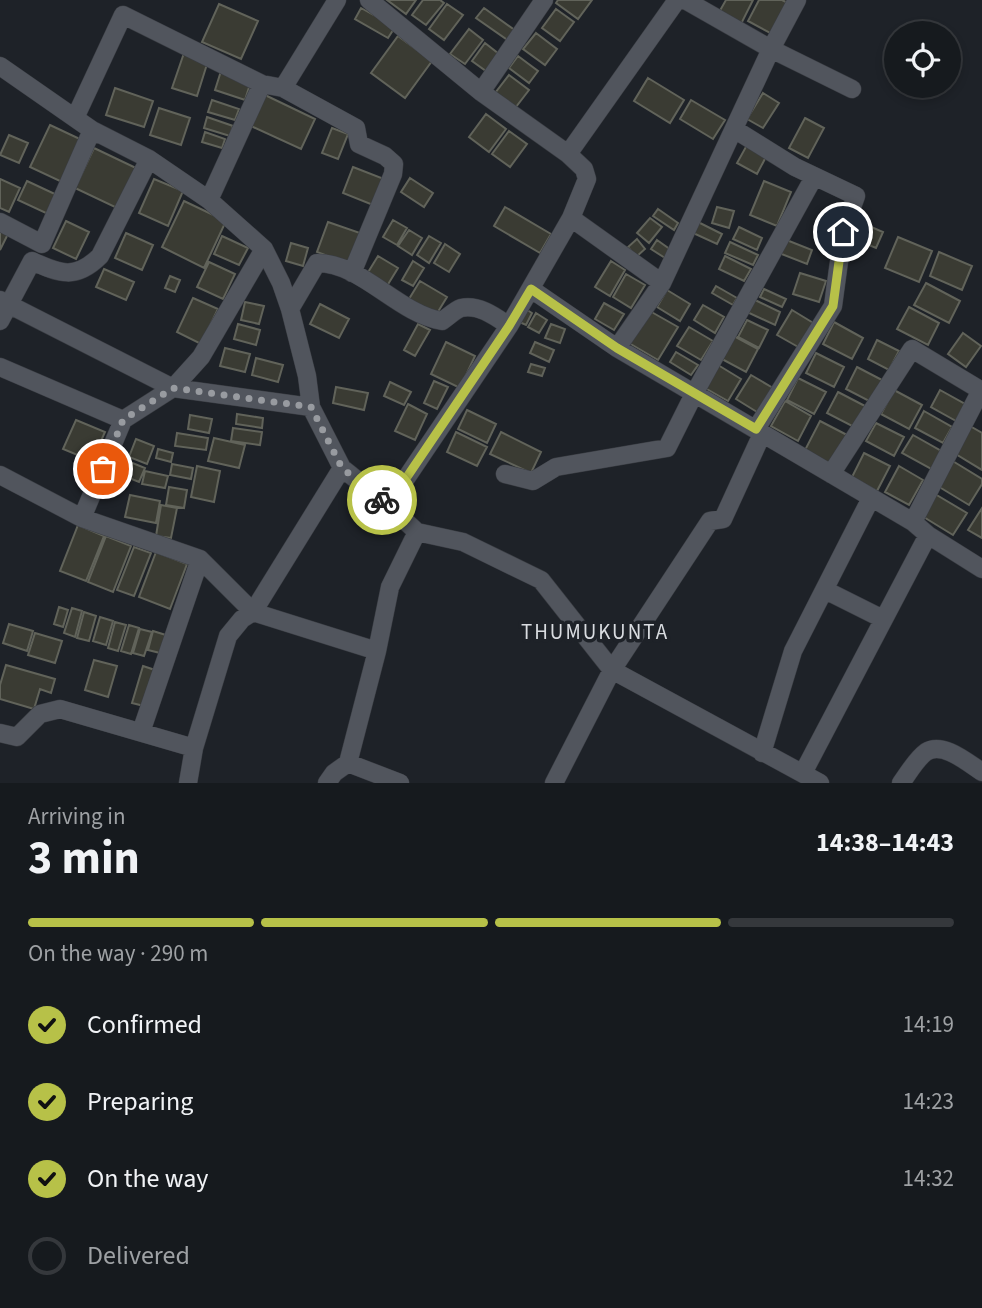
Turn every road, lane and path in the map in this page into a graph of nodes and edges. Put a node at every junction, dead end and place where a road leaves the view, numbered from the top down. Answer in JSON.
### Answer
{"nodes":[{"id":1,"x":337,"y":0,"type":"edge"},
{"id":2,"x":369,"y":0,"type":"edge"},
{"id":3,"x":544,"y":0,"type":"edge"},
{"id":4,"x":677,"y":0,"type":"edge"},
{"id":5,"x":685,"y":0,"type":"edge"},
{"id":6,"x":797,"y":0,"type":"edge"},
{"id":7,"x":771,"y":50,"type":"junction"},
{"id":8,"x":1,"y":72,"type":"edge"},
{"id":9,"x":261,"y":84,"type":"junction"},
{"id":10,"x":283,"y":88,"type":"junction"},
{"id":11,"x":852,"y":89,"type":"dead end"},
{"id":12,"x":481,"y":92,"type":"junction"},
{"id":13,"x":75,"y":118,"type":"junction"},
{"id":14,"x":734,"y":129,"type":"junction"},
{"id":15,"x":92,"y":130,"type":"junction"},
{"id":16,"x":568,"y":154,"type":"junction"},
{"id":17,"x":149,"y":159,"type":"junction"},
{"id":18,"x":814,"y":177,"type":"junction"},
{"id":19,"x":209,"y":200,"type":"junction"},
{"id":20,"x":571,"y":218,"type":"junction"},
{"id":21,"x":0,"y":222,"type":"edge"},
{"id":22,"x":264,"y":249,"type":"junction"},
{"id":23,"x":352,"y":273,"type":"junction"},
{"id":24,"x":662,"y":283,"type":"junction"},
{"id":25,"x":531,"y":289,"type":"junction"},
{"id":26,"x":4,"y":302,"type":"edge"},
{"id":27,"x":290,"y":309,"type":"junction"},
{"id":28,"x":0,"y":321,"type":"edge"},
{"id":29,"x":509,"y":326,"type":"junction"},
{"id":30,"x":617,"y":348,"type":"junction"},
{"id":31,"x":0,"y":367,"type":"edge"},
{"id":32,"x":173,"y":388,"type":"junction"},
{"id":33,"x":982,"y":390,"type":"edge"},
{"id":34,"x":694,"y":394,"type":"junction"},
{"id":35,"x":311,"y":407,"type":"junction"},
{"id":36,"x":123,"y":420,"type":"junction"},
{"id":37,"x":759,"y":432,"type":"junction"},
{"id":38,"x":342,"y":468,"type":"junction"},
{"id":39,"x":505,"y":474,"type":"dead end"},
{"id":40,"x":831,"y":474,"type":"junction"},
{"id":41,"x":0,"y":475,"type":"edge"},
{"id":42,"x":872,"y":498,"type":"junction"},
{"id":43,"x":388,"y":505,"type":"junction"},
{"id":44,"x":82,"y":518,"type":"junction"},
{"id":45,"x":912,"y":522,"type":"junction"},
{"id":46,"x":416,"y":532,"type":"junction"},
{"id":47,"x":928,"y":535,"type":"junction"},
{"id":48,"x":200,"y":559,"type":"junction"},
{"id":49,"x":982,"y":569,"type":"edge"},
{"id":50,"x":825,"y":590,"type":"junction"},
{"id":51,"x":253,"y":612,"type":"junction"},
{"id":52,"x":883,"y":619,"type":"junction"},
{"id":53,"x":377,"y":651,"type":"junction"},
{"id":54,"x":612,"y":670,"type":"junction"},
{"id":55,"x":141,"y":732,"type":"junction"},
{"id":56,"x":0,"y":733,"type":"edge"},
{"id":57,"x":194,"y":748,"type":"junction"},
{"id":58,"x":762,"y":753,"type":"junction"},
{"id":59,"x":348,"y":763,"type":"junction"},
{"id":60,"x":982,"y":772,"type":"edge"},
{"id":61,"x":803,"y":773,"type":"junction"},
{"id":62,"x":188,"y":783,"type":"edge"},
{"id":63,"x":327,"y":783,"type":"edge"},
{"id":64,"x":400,"y":783,"type":"edge"},
{"id":65,"x":554,"y":783,"type":"edge"},
{"id":66,"x":820,"y":783,"type":"edge"},
{"id":67,"x":901,"y":783,"type":"edge"}],
"edges":[{"from":1,"to":10,"type":"street"},
{"from":2,"to":12,"type":"street"},
{"from":3,"to":12,"type":"street"},
{"from":4,"to":16,"type":"street"},
{"from":5,"to":7,"type":"street"},
{"from":6,"to":7,"type":"street"},
{"from":7,"to":11,"type":"street"},
{"from":7,"to":14,"type":"street"},
{"from":8,"to":13,"type":"street"},
{"from":9,"to":10,"type":"street"},
{"from":9,"to":13,"type":"street"},
{"from":9,"to":19,"type":"street"},
{"from":10,"to":23,"type":"street"},
{"from":12,"to":16,"type":"street"},
{"from":13,"to":15,"type":"street"},
{"from":14,"to":18,"type":"street"},
{"from":14,"to":24,"type":"street"},
{"from":15,"to":17,"type":"street"},
{"from":15,"to":21,"type":"street"},
{"from":16,"to":20,"type":"street"},
{"from":17,"to":19,"type":"street"},
{"from":17,"to":26,"type":"street"},
{"from":18,"to":34,"type":"street"},
{"from":18,"to":37,"type":"street"},
{"from":19,"to":22,"type":"street"},
{"from":20,"to":24,"type":"street"},
{"from":20,"to":25,"type":"street"},
{"from":22,"to":27,"type":"street"},
{"from":22,"to":32,"type":"street"},
{"from":23,"to":27,"type":"street"},
{"from":23,"to":29,"type":"street"},
{"from":24,"to":30,"type":"street"},
{"from":25,"to":29,"type":"street"},
{"from":25,"to":30,"type":"street"},
{"from":26,"to":28,"type":"street"},
{"from":26,"to":32,"type":"street"},
{"from":27,"to":35,"type":"street"},
{"from":29,"to":43,"type":"street"},
{"from":30,"to":34,"type":"street"},
{"from":31,"to":36,"type":"street"},
{"from":32,"to":35,"type":"street"},
{"from":32,"to":36,"type":"street"},
{"from":33,"to":40,"type":"street"},
{"from":33,"to":45,"type":"street"},
{"from":34,"to":37,"type":"street"},
{"from":34,"to":39,"type":"street"},
{"from":35,"to":38,"type":"street"},
{"from":36,"to":44,"type":"street"},
{"from":37,"to":40,"type":"street"},
{"from":37,"to":54,"type":"street"},
{"from":38,"to":43,"type":"street"},
{"from":38,"to":51,"type":"street"},
{"from":40,"to":42,"type":"street"},
{"from":41,"to":44,"type":"street"},
{"from":42,"to":45,"type":"street"},
{"from":42,"to":50,"type":"street"},
{"from":43,"to":46,"type":"street"},
{"from":44,"to":48,"type":"street"},
{"from":45,"to":47,"type":"street"},
{"from":46,"to":53,"type":"street"},
{"from":46,"to":54,"type":"street"},
{"from":47,"to":49,"type":"street"},
{"from":47,"to":52,"type":"street"},
{"from":48,"to":51,"type":"street"},
{"from":48,"to":55,"type":"street"},
{"from":50,"to":52,"type":"street"},
{"from":50,"to":58,"type":"street"},
{"from":51,"to":53,"type":"street"},
{"from":51,"to":57,"type":"street"},
{"from":52,"to":61,"type":"street"},
{"from":53,"to":59,"type":"street"},
{"from":54,"to":58,"type":"street"},
{"from":54,"to":65,"type":"street"},
{"from":55,"to":56,"type":"street"},
{"from":55,"to":57,"type":"street"},
{"from":57,"to":62,"type":"street"},
{"from":58,"to":61,"type":"street"},
{"from":59,"to":63,"type":"street"},
{"from":59,"to":64,"type":"street"},
{"from":60,"to":67,"type":"street"},
{"from":61,"to":66,"type":"street"}]}
